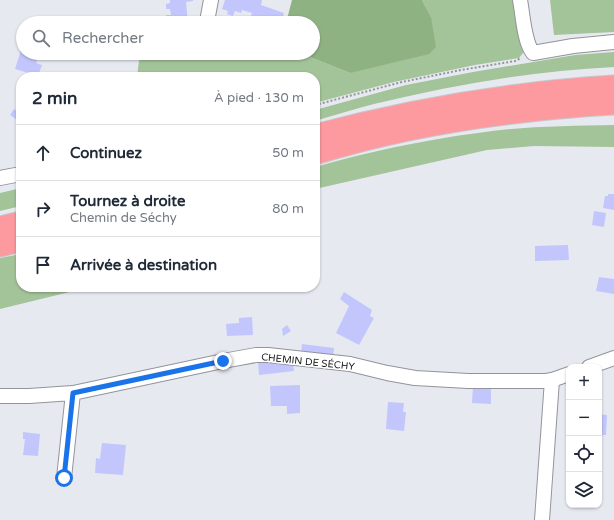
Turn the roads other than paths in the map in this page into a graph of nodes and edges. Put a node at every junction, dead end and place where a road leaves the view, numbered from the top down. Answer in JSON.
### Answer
{"nodes":[{"id":1,"x":211,"y":0,"type":"edge"},
{"id":2,"x":520,"y":0,"type":"edge"},
{"id":3,"x":208,"y":16,"type":"dead end"},
{"id":4,"x":614,"y":42,"type":"edge"},
{"id":5,"x":614,"y":86,"type":"edge"},
{"id":6,"x":614,"y":104,"type":"edge"},
{"id":7,"x":589,"y":106,"type":"junction"},
{"id":8,"x":614,"y":108,"type":"edge"},
{"id":9,"x":320,"y":134,"type":"edge"},
{"id":10,"x":320,"y":153,"type":"edge"},
{"id":11,"x":16,"y":175,"type":"edge"},
{"id":12,"x":0,"y":178,"type":"edge"},
{"id":13,"x":16,"y":223,"type":"edge"},
{"id":14,"x":0,"y":227,"type":"edge"},
{"id":15,"x":16,"y":242,"type":"edge"},
{"id":16,"x":0,"y":246,"type":"edge"},
{"id":17,"x":614,"y":358,"type":"edge"},
{"id":18,"x":597,"y":364,"type":"edge"},
{"id":19,"x":566,"y":375,"type":"edge"},
{"id":20,"x":552,"y":380,"type":"junction"},
{"id":21,"x":73,"y":393,"type":"junction"},
{"id":22,"x":0,"y":396,"type":"edge"},
{"id":23,"x":64,"y":478,"type":"dead end"},
{"id":24,"x":542,"y":520,"type":"edge"}],
"edges":[{"from":1,"to":3,"type":"street"},
{"from":2,"to":4,"type":"street"},
{"from":5,"to":9,"type":"highway"},
{"from":6,"to":7,"type":"highway"},
{"from":7,"to":8,"type":"highway"},
{"from":7,"to":10,"type":"highway"},
{"from":11,"to":12,"type":"street"},
{"from":13,"to":14,"type":"highway"},
{"from":15,"to":16,"type":"highway"},
{"from":17,"to":18,"type":"street"},
{"from":19,"to":20,"type":"street","name":"CHEMIN DE SÉCHY"},
{"from":20,"to":21,"type":"street","name":"CHEMIN DE SÉCHY"},
{"from":20,"to":24,"type":"street"},
{"from":21,"to":22,"type":"street","name":"CHEMIN DE SÉCHY"},
{"from":21,"to":23,"type":"street"}]}
